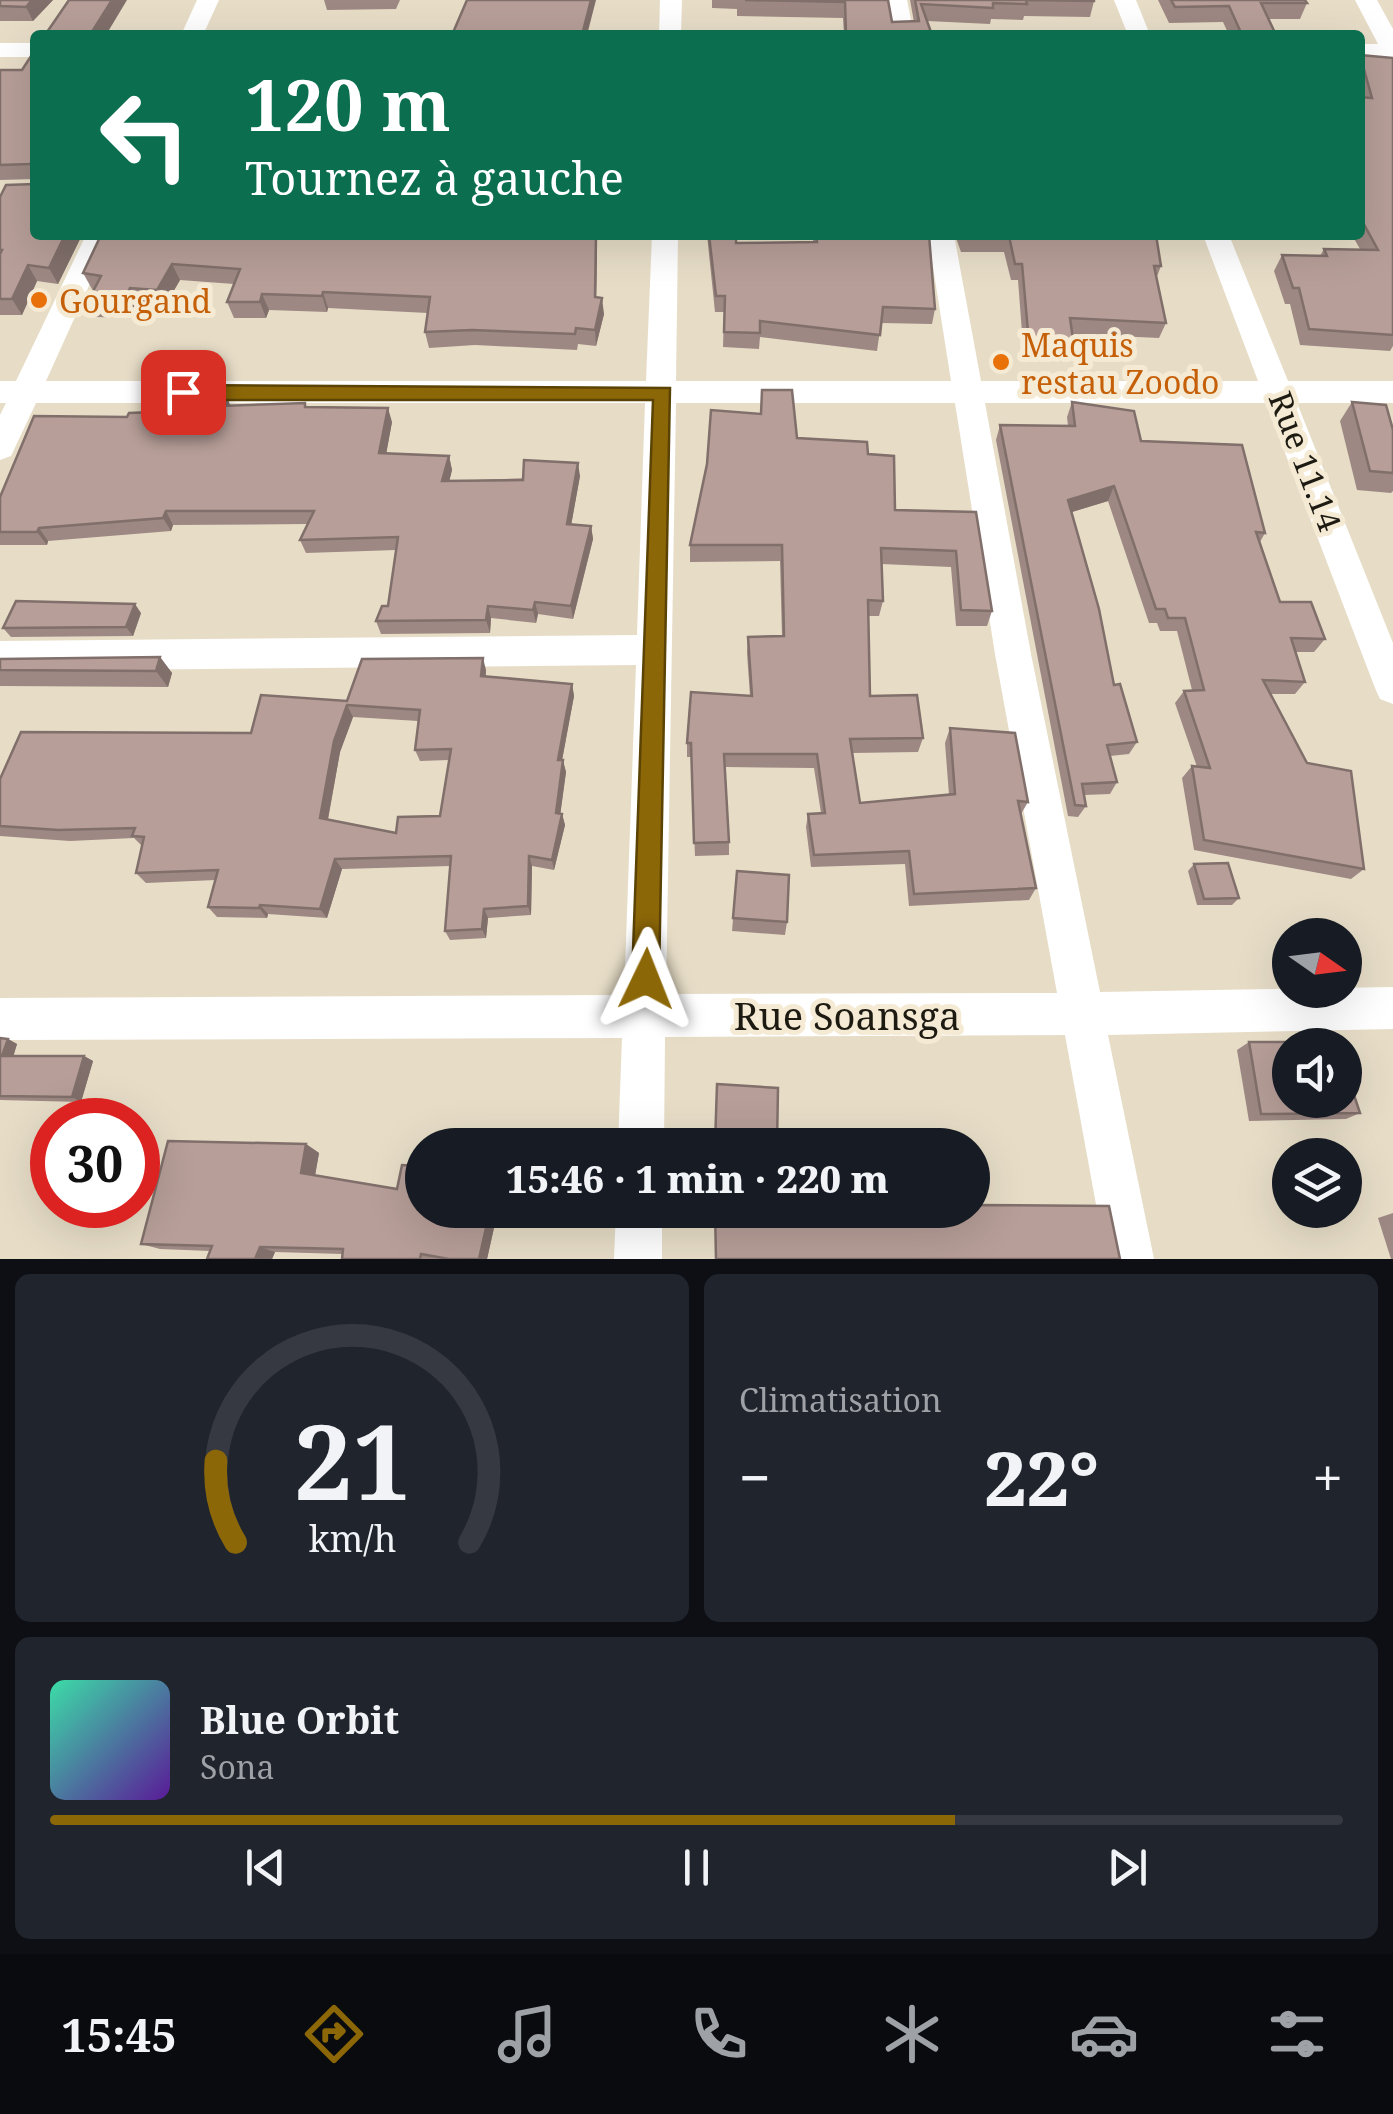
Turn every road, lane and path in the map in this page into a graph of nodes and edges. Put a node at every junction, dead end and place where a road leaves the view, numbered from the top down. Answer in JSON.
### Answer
{"nodes":[{"id":1,"x":208,"y":0,"type":"edge"},
{"id":2,"x":671,"y":0,"type":"edge"},
{"id":3,"x":896,"y":0,"type":"edge"},
{"id":4,"x":1125,"y":0,"type":"edge"},
{"id":5,"x":1366,"y":0,"type":"edge"},
{"id":6,"x":194,"y":30,"type":"edge"},
{"id":7,"x":670,"y":30,"type":"edge"},
{"id":8,"x":902,"y":30,"type":"edge"},
{"id":9,"x":1137,"y":30,"type":"edge"},
{"id":10,"x":0,"y":50,"type":"edge"},
{"id":11,"x":30,"y":50,"type":"edge"},
{"id":12,"x":1365,"y":51,"type":"edge"},
{"id":13,"x":1393,"y":51,"type":"edge"},
{"id":14,"x":95,"y":240,"type":"edge"},
{"id":15,"x":665,"y":240,"type":"edge"},
{"id":16,"x":941,"y":240,"type":"edge"},
{"id":17,"x":1218,"y":240,"type":"edge"},
{"id":18,"x":13,"y":392,"type":"edge"},
{"id":19,"x":663,"y":392,"type":"junction"},
{"id":20,"x":1393,"y":392,"type":"edge"},
{"id":21,"x":969,"y":393,"type":"junction"},
{"id":22,"x":1280,"y":394,"type":"junction"},
{"id":23,"x":0,"y":448,"type":"edge"},
{"id":24,"x":656,"y":650,"type":"junction"},
{"id":25,"x":0,"y":656,"type":"edge"},
{"id":26,"x":1393,"y":688,"type":"edge"},
{"id":27,"x":1393,"y":1008,"type":"edge"},
{"id":28,"x":1082,"y":1014,"type":"junction"},
{"id":29,"x":644,"y":1016,"type":"junction"},
{"id":30,"x":0,"y":1019,"type":"edge"},
{"id":31,"x":641,"y":1128,"type":"edge"},
{"id":32,"x":639,"y":1228,"type":"edge"},
{"id":33,"x":638,"y":1259,"type":"edge"},
{"id":34,"x":1130,"y":1259,"type":"edge"}],
"edges":[{"from":1,"to":6,"type":"street"},
{"from":2,"to":7,"type":"street"},
{"from":3,"to":8,"type":"street"},
{"from":4,"to":9,"type":"street"},
{"from":5,"to":13,"type":"street"},
{"from":10,"to":11,"type":"street"},
{"from":12,"to":13,"type":"street"},
{"from":14,"to":18,"type":"street"},
{"from":15,"to":19,"type":"street"},
{"from":16,"to":21,"type":"street"},
{"from":17,"to":22,"type":"street","name":"Rue 11.14"},
{"from":18,"to":19,"type":"street"},
{"from":18,"to":23,"type":"street"},
{"from":19,"to":21,"type":"street"},
{"from":19,"to":24,"type":"street"},
{"from":20,"to":22,"type":"street"},
{"from":21,"to":22,"type":"street"},
{"from":21,"to":28,"type":"street"},
{"from":22,"to":26,"type":"street","name":"Rue 11.14"},
{"from":24,"to":25,"type":"street"},
{"from":24,"to":29,"type":"street"},
{"from":27,"to":28,"type":"street","name":"Rue Soansga"},
{"from":28,"to":29,"type":"street","name":"Rue Soansga"},
{"from":28,"to":34,"type":"street"},
{"from":29,"to":30,"type":"street","name":"Rue Soansga"},
{"from":29,"to":31,"type":"street"},
{"from":32,"to":33,"type":"street"}]}
